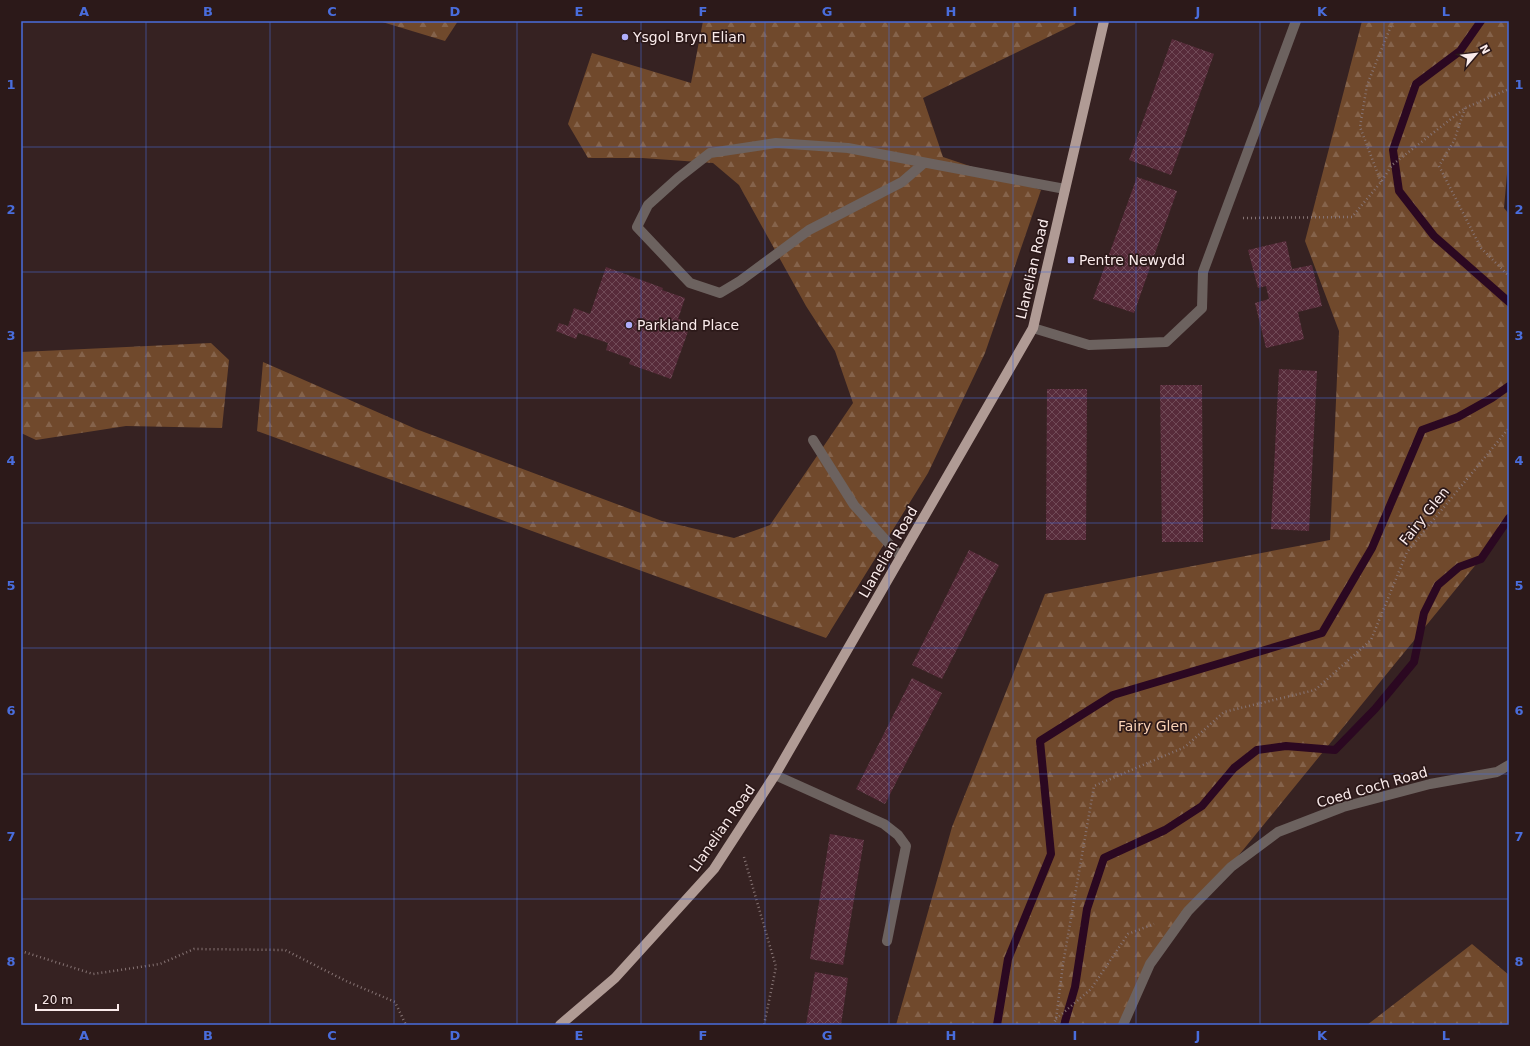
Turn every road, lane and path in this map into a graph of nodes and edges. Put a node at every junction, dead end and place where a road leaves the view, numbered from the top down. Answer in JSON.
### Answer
{"nodes":[{"id":1,"x":1104,"y":21,"type":"edge"},
{"id":2,"x":1296,"y":21,"type":"edge"},
{"id":3,"x":1393,"y":21,"type":"edge"},
{"id":4,"x":1509,"y":89,"type":"edge"},
{"id":5,"x":1465,"y":108,"type":"junction"},
{"id":6,"x":924,"y":163,"type":"junction"},
{"id":7,"x":1381,"y":182,"type":"junction"},
{"id":8,"x":1065,"y":189,"type":"junction"},
{"id":9,"x":1223,"y":218,"type":"junction"},
{"id":10,"x":1509,"y":276,"type":"edge"},
{"id":11,"x":1033,"y":328,"type":"junction"},
{"id":12,"x":1509,"y":428,"type":"edge"},
{"id":13,"x":813,"y":440,"type":"dead end"},
{"id":14,"x":901,"y":557,"type":"junction"},
{"id":15,"x":1509,"y":765,"type":"edge"},
{"id":16,"x":775,"y":775,"type":"junction"},
{"id":17,"x":737,"y":833,"type":"junction"},
{"id":18,"x":1155,"y":924,"type":"dead end"},
{"id":19,"x":887,"y":941,"type":"dead end"},
{"id":20,"x":21,"y":951,"type":"edge"},
{"id":21,"x":1057,"y":1019,"type":"junction"},
{"id":22,"x":406,"y":1025,"type":"edge"},
{"id":23,"x":560,"y":1025,"type":"edge"},
{"id":24,"x":764,"y":1025,"type":"edge"},
{"id":25,"x":1053,"y":1025,"type":"edge"},
{"id":26,"x":1123,"y":1025,"type":"edge"}],
"edges":[{"from":1,"to":8,"type":"main road","name":"Llanelian Road"},
{"from":2,"to":9,"type":"street"},
{"from":3,"to":7,"type":"path"},
{"from":4,"to":5,"type":"path"},
{"from":5,"to":7,"type":"path"},
{"from":5,"to":10,"type":"path"},
{"from":6,"to":6,"type":"street"},
{"from":6,"to":8,"type":"street"},
{"from":7,"to":9,"type":"path"},
{"from":8,"to":11,"type":"main road","name":"Llanelian Road"},
{"from":9,"to":11,"type":"street"},
{"from":11,"to":14,"type":"main road","name":"Llanelian Road"},
{"from":12,"to":21,"type":"path","name":"Fairy Glen"},
{"from":13,"to":14,"type":"street"},
{"from":14,"to":16,"type":"main road","name":"Llanelian Road"},
{"from":15,"to":26,"type":"street","name":"Coed Coch Road"},
{"from":16,"to":17,"type":"main road","name":"Llanelian Road"},
{"from":16,"to":19,"type":"street"},
{"from":17,"to":23,"type":"main road","name":"Llanelian Road"},
{"from":17,"to":24,"type":"path"},
{"from":18,"to":21,"type":"path"},
{"from":20,"to":22,"type":"path"},
{"from":21,"to":25,"type":"path","name":"Fairy Glen"}]}
